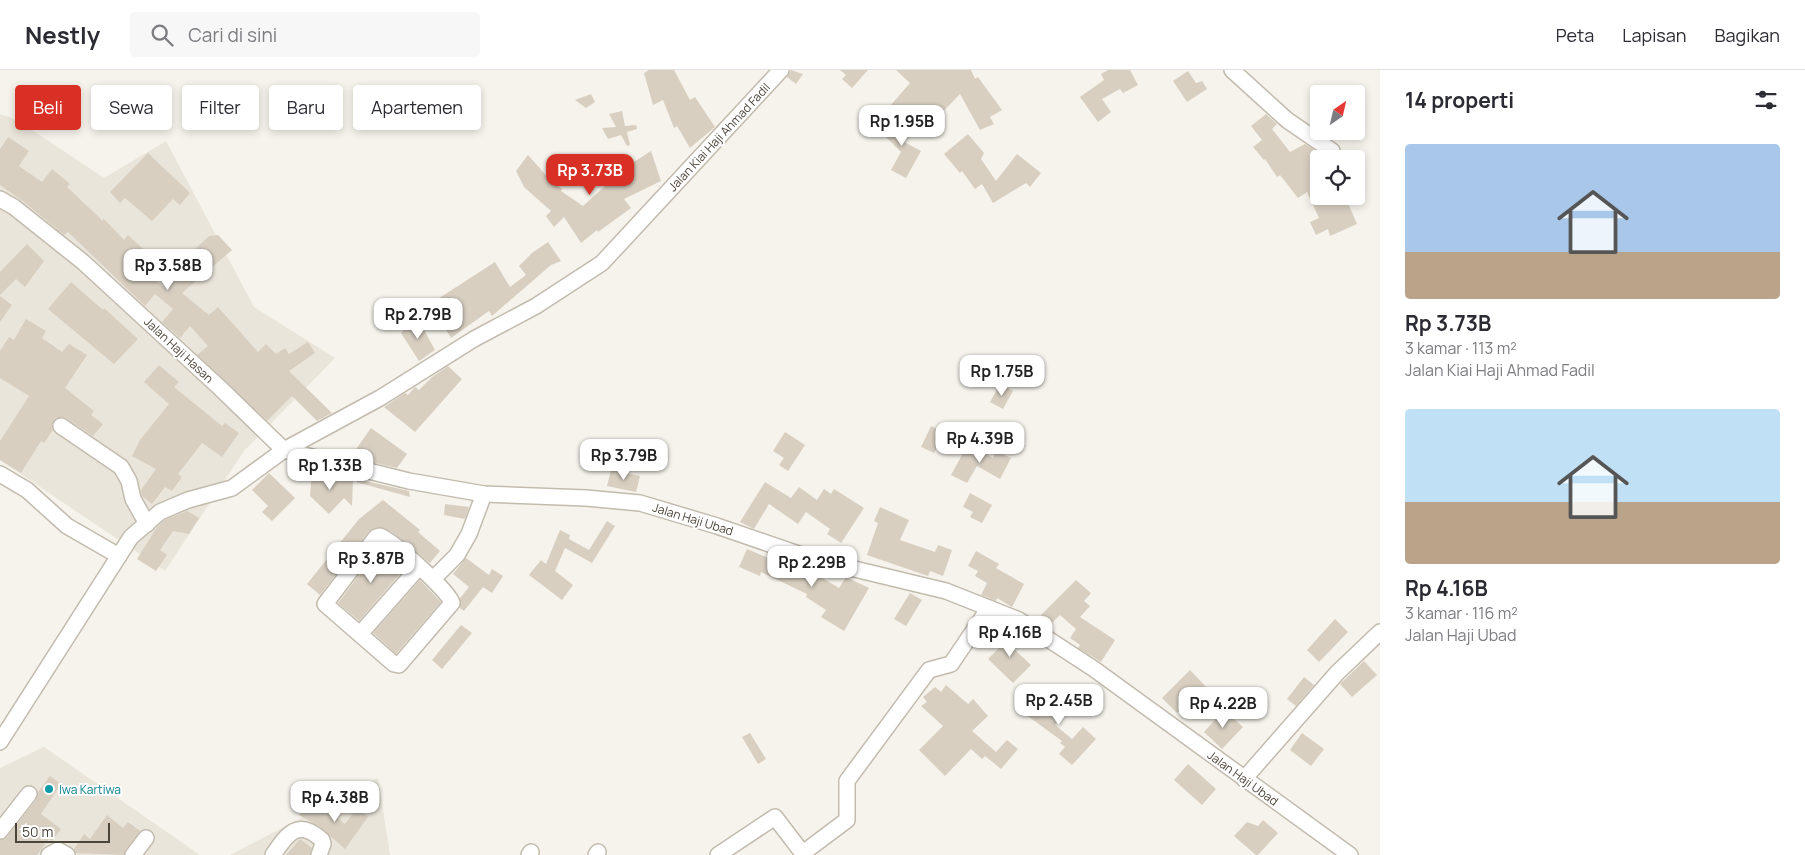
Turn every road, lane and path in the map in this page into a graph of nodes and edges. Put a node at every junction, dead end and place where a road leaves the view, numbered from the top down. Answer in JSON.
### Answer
{"nodes":[{"id":1,"x":781,"y":70,"type":"edge"},
{"id":2,"x":1232,"y":70,"type":"edge"},
{"id":3,"x":1331,"y":150,"type":"edge"},
{"id":4,"x":0,"y":199,"type":"edge"},
{"id":5,"x":61,"y":426,"type":"dead end"},
{"id":6,"x":284,"y":450,"type":"junction"},
{"id":7,"x":0,"y":474,"type":"edge"},
{"id":8,"x":484,"y":494,"type":"junction"},
{"id":9,"x":147,"y":524,"type":"junction"},
{"id":10,"x":119,"y":556,"type":"junction"},
{"id":11,"x":419,"y":567,"type":"junction"},
{"id":12,"x":433,"y":579,"type":"junction"},
{"id":13,"x":989,"y":608,"type":"junction"},
{"id":14,"x":1380,"y":632,"type":"edge"},
{"id":15,"x":360,"y":634,"type":"junction"},
{"id":16,"x":0,"y":742,"type":"edge"},
{"id":17,"x":1244,"y":779,"type":"junction"},
{"id":18,"x":29,"y":794,"type":"dead end"},
{"id":19,"x":0,"y":830,"type":"edge"},
{"id":20,"x":146,"y":838,"type":"dead end"},
{"id":21,"x":804,"y":854,"type":"edge"},
{"id":22,"x":49,"y":855,"type":"edge"},
{"id":23,"x":67,"y":855,"type":"edge"},
{"id":24,"x":133,"y":855,"type":"edge"},
{"id":25,"x":273,"y":855,"type":"edge"},
{"id":26,"x":319,"y":855,"type":"edge"},
{"id":27,"x":718,"y":855,"type":"edge"},
{"id":28,"x":1350,"y":855,"type":"edge"}],
"edges":[{"from":1,"to":6,"type":"street","name":"Jalan Kiai Haji Ahmad Fadil"},
{"from":2,"to":3,"type":"street"},
{"from":4,"to":6,"type":"street","name":"Jalan Haji Hasan"},
{"from":5,"to":9,"type":"street"},
{"from":6,"to":8,"type":"street","name":"Jalan Haji Ubad"},
{"from":6,"to":9,"type":"street","name":"Jalan Kiai Haji Ahmad Fadil"},
{"from":7,"to":10,"type":"street"},
{"from":8,"to":12,"type":"street"},
{"from":8,"to":13,"type":"street","name":"Jalan Haji Ubad"},
{"from":9,"to":10,"type":"street","name":"Jalan Kiai Haji Ahmad Fadil"},
{"from":10,"to":16,"type":"street","name":"Jalan Kiai Haji Ahmad Fadil"},
{"from":11,"to":12,"type":"street"},
{"from":11,"to":15,"type":"street"},
{"from":11,"to":15,"type":"street"},
{"from":12,"to":15,"type":"street"},
{"from":13,"to":17,"type":"street","name":"Jalan Haji Ubad"},
{"from":13,"to":21,"type":"street"},
{"from":14,"to":17,"type":"street"},
{"from":17,"to":28,"type":"street","name":"Jalan Haji Ubad"},
{"from":18,"to":19,"type":"street"},
{"from":20,"to":24,"type":"street"},
{"from":21,"to":27,"type":"street"},
{"from":22,"to":23,"type":"street"},
{"from":25,"to":26,"type":"street"}]}
